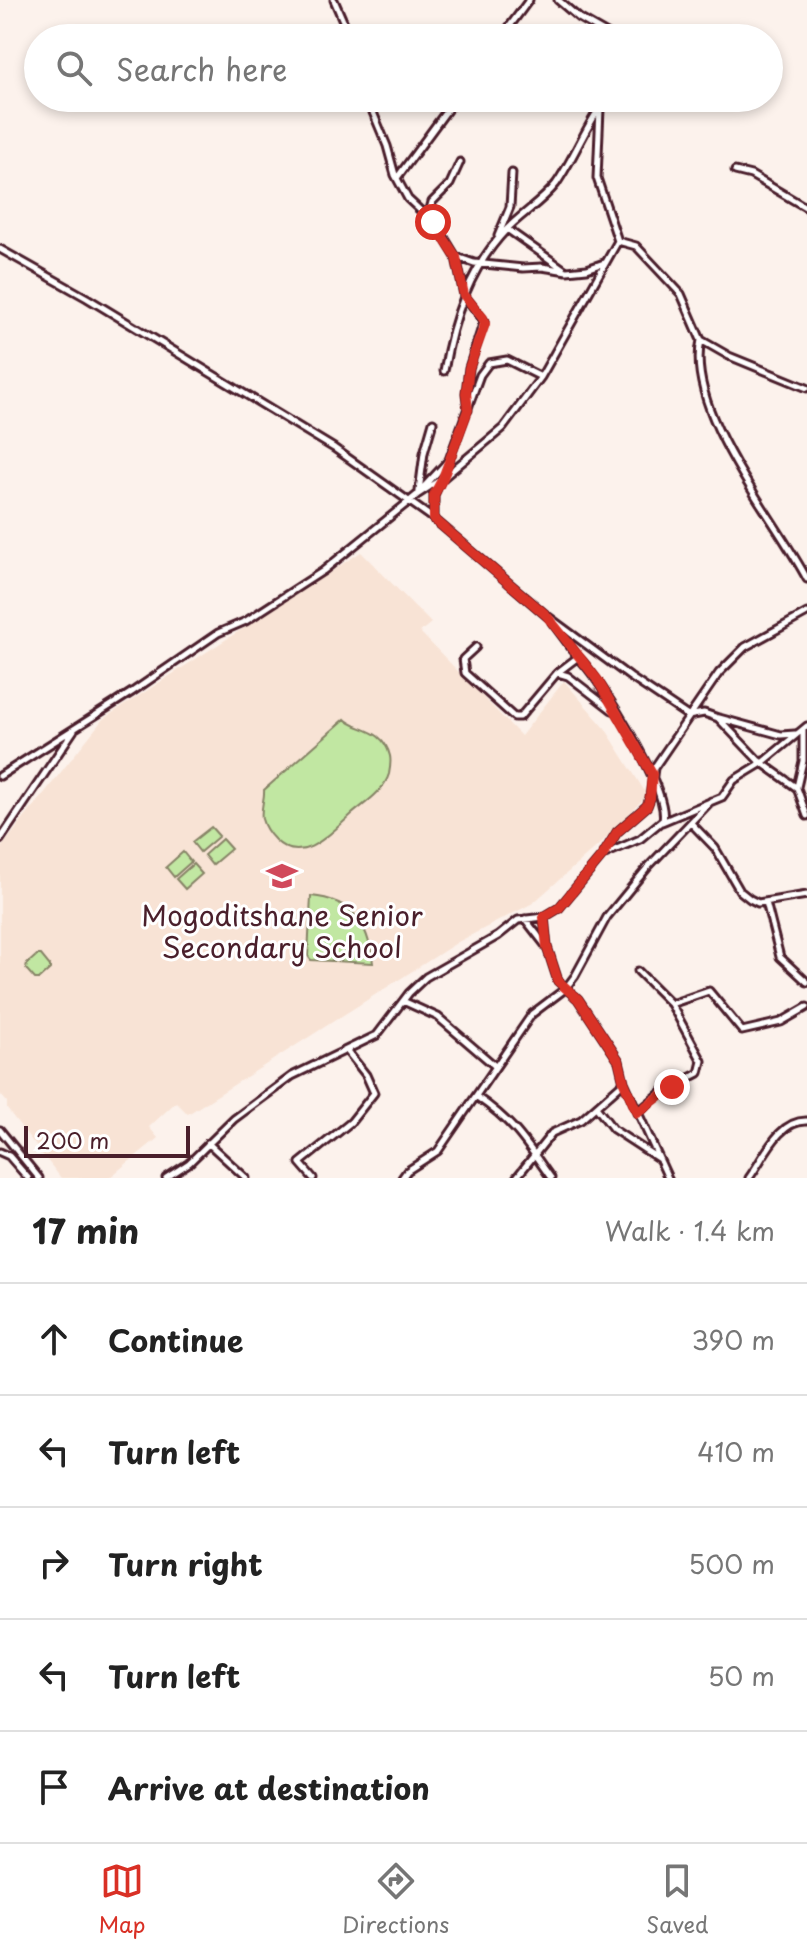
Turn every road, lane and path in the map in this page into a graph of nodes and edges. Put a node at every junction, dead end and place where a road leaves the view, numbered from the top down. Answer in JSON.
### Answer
{"nodes":[{"id":1,"x":334,"y":0,"type":"edge"},
{"id":2,"x":529,"y":0,"type":"edge"},
{"id":3,"x":558,"y":0,"type":"edge"},
{"id":4,"x":344,"y":24,"type":"edge"},
{"id":5,"x":511,"y":24,"type":"edge"},
{"id":6,"x":590,"y":24,"type":"edge"},
{"id":7,"x":373,"y":112,"type":"edge"},
{"id":8,"x":446,"y":112,"type":"edge"},
{"id":9,"x":598,"y":112,"type":"edge"},
{"id":10,"x":600,"y":112,"type":"edge"},
{"id":11,"x":460,"y":162,"type":"dead end"},
{"id":12,"x":735,"y":171,"type":"dead end"},
{"id":13,"x":512,"y":173,"type":"dead end"},
{"id":14,"x":397,"y":178,"type":"junction"},
{"id":15,"x":807,"y":208,"type":"edge"},
{"id":16,"x":428,"y":217,"type":"junction"},
{"id":17,"x":507,"y":229,"type":"junction"},
{"id":18,"x":618,"y":241,"type":"junction"},
{"id":19,"x":494,"y":244,"type":"junction"},
{"id":20,"x":0,"y":249,"type":"edge"},
{"id":21,"x":456,"y":257,"type":"junction"},
{"id":22,"x":606,"y":262,"type":"junction"},
{"id":23,"x":481,"y":264,"type":"junction"},
{"id":24,"x":567,"y":271,"type":"junction"},
{"id":25,"x":464,"y":295,"type":"junction"},
{"id":26,"x":701,"y":340,"type":"junction"},
{"id":27,"x":444,"y":371,"type":"dead end"},
{"id":28,"x":541,"y":377,"type":"junction"},
{"id":29,"x":807,"y":388,"type":"edge"},
{"id":30,"x":468,"y":410,"type":"junction"},
{"id":31,"x":433,"y":422,"type":"dead end"},
{"id":32,"x":449,"y":460,"type":"junction"},
{"id":33,"x":443,"y":478,"type":"junction"},
{"id":34,"x":418,"y":493,"type":"junction"},
{"id":35,"x":408,"y":503,"type":"junction"},
{"id":36,"x":434,"y":519,"type":"junction"},
{"id":37,"x":807,"y":579,"type":"edge"},
{"id":38,"x":807,"y":613,"type":"edge"},
{"id":39,"x":546,"y":615,"type":"junction"},
{"id":40,"x":476,"y":647,"type":"dead end"},
{"id":41,"x":578,"y":657,"type":"junction"},
{"id":42,"x":557,"y":673,"type":"junction"},
{"id":43,"x":619,"y":716,"type":"junction"},
{"id":44,"x":688,"y":716,"type":"junction"},
{"id":45,"x":718,"y":718,"type":"junction"},
{"id":46,"x":77,"y":726,"type":"junction"},
{"id":47,"x":805,"y":727,"type":"edge"},
{"id":48,"x":796,"y":734,"type":"junction"},
{"id":49,"x":762,"y":763,"type":"junction"},
{"id":50,"x":801,"y":772,"type":"junction"},
{"id":51,"x":652,"y":774,"type":"junction"},
{"id":52,"x":0,"y":776,"type":"edge"},
{"id":53,"x":807,"y":777,"type":"edge"},
{"id":54,"x":797,"y":788,"type":"junction"},
{"id":55,"x":711,"y":801,"type":"junction"},
{"id":56,"x":807,"y":816,"type":"edge"},
{"id":57,"x":661,"y":823,"type":"junction"},
{"id":58,"x":691,"y":823,"type":"junction"},
{"id":59,"x":0,"y":840,"type":"edge"},
{"id":60,"x":603,"y":855,"type":"junction"},
{"id":61,"x":807,"y":895,"type":"edge"},
{"id":62,"x":766,"y":902,"type":"junction"},
{"id":63,"x":544,"y":917,"type":"junction"},
{"id":64,"x":525,"y":918,"type":"junction"},
{"id":65,"x":547,"y":947,"type":"junction"},
{"id":66,"x":638,"y":971,"type":"dead end"},
{"id":67,"x":807,"y":982,"type":"edge"},
{"id":68,"x":565,"y":989,"type":"junction"},
{"id":69,"x":403,"y":1001,"type":"junction"},
{"id":70,"x":671,"y":1004,"type":"junction"},
{"id":71,"x":807,"y":1007,"type":"edge"},
{"id":72,"x":347,"y":1051,"type":"junction"},
{"id":73,"x":495,"y":1066,"type":"junction"},
{"id":74,"x":624,"y":1082,"type":"junction"},
{"id":75,"x":477,"y":1097,"type":"junction"},
{"id":76,"x":596,"y":1107,"type":"junction"},
{"id":77,"x":637,"y":1113,"type":"junction"},
{"id":78,"x":807,"y":1121,"type":"edge"},
{"id":79,"x":0,"y":1130,"type":"edge"},
{"id":80,"x":208,"y":1143,"type":"junction"},
{"id":81,"x":0,"y":1152,"type":"edge"},
{"id":82,"x":535,"y":1155,"type":"junction"},
{"id":83,"x":662,"y":1161,"type":"junction"},
{"id":84,"x":28,"y":1178,"type":"edge"},
{"id":85,"x":39,"y":1178,"type":"edge"},
{"id":86,"x":166,"y":1178,"type":"edge"},
{"id":87,"x":246,"y":1178,"type":"edge"},
{"id":88,"x":313,"y":1178,"type":"edge"},
{"id":89,"x":402,"y":1178,"type":"edge"},
{"id":90,"x":516,"y":1178,"type":"edge"},
{"id":91,"x":551,"y":1178,"type":"edge"},
{"id":92,"x":668,"y":1178,"type":"edge"},
{"id":93,"x":749,"y":1178,"type":"edge"}],
"edges":[{"from":1,"to":4,"type":"street"},
{"from":2,"to":5,"type":"street"},
{"from":3,"to":6,"type":"street"},
{"from":7,"to":14,"type":"street"},
{"from":8,"to":14,"type":"street"},
{"from":9,"to":17,"type":"street"},
{"from":10,"to":18,"type":"street"},
{"from":11,"to":16,"type":"street"},
{"from":12,"to":15,"type":"street"},
{"from":13,"to":19,"type":"street"},
{"from":14,"to":16,"type":"street"},
{"from":16,"to":21,"type":"street"},
{"from":17,"to":19,"type":"street"},
{"from":17,"to":24,"type":"street"},
{"from":18,"to":22,"type":"street"},
{"from":18,"to":26,"type":"street"},
{"from":19,"to":23,"type":"street"},
{"from":20,"to":35,"type":"street"},
{"from":21,"to":23,"type":"street"},
{"from":21,"to":25,"type":"street"},
{"from":22,"to":24,"type":"street"},
{"from":22,"to":28,"type":"street"},
{"from":23,"to":24,"type":"street"},
{"from":23,"to":25,"type":"street"},
{"from":25,"to":27,"type":"street"},
{"from":25,"to":30,"type":"street"},
{"from":26,"to":29,"type":"street"},
{"from":26,"to":37,"type":"street"},
{"from":28,"to":30,"type":"street"},
{"from":28,"to":33,"type":"street"},
{"from":30,"to":32,"type":"street"},
{"from":31,"to":34,"type":"street"},
{"from":32,"to":33,"type":"street"},
{"from":32,"to":34,"type":"street"},
{"from":33,"to":34,"type":"street"},
{"from":33,"to":36,"type":"street"},
{"from":34,"to":35,"type":"street"},
{"from":35,"to":36,"type":"street"},
{"from":35,"to":46,"type":"street"},
{"from":36,"to":39,"type":"street"},
{"from":38,"to":44,"type":"street"},
{"from":39,"to":41,"type":"street"},
{"from":39,"to":44,"type":"street"},
{"from":40,"to":42,"type":"street"},
{"from":41,"to":42,"type":"street"},
{"from":41,"to":43,"type":"street"},
{"from":42,"to":43,"type":"street"},
{"from":43,"to":51,"type":"street"},
{"from":44,"to":45,"type":"street"},
{"from":44,"to":51,"type":"street"},
{"from":45,"to":48,"type":"street"},
{"from":45,"to":49,"type":"street"},
{"from":46,"to":52,"type":"street"},
{"from":46,"to":59,"type":"street"},
{"from":47,"to":48,"type":"street"},
{"from":47,"to":50,"type":"street"},
{"from":48,"to":49,"type":"street"},
{"from":49,"to":54,"type":"street"},
{"from":49,"to":55,"type":"street"},
{"from":50,"to":53,"type":"street"},
{"from":50,"to":54,"type":"street"},
{"from":51,"to":57,"type":"street"},
{"from":51,"to":60,"type":"street"},
{"from":54,"to":56,"type":"street"},
{"from":55,"to":57,"type":"street"},
{"from":55,"to":58,"type":"street"},
{"from":57,"to":60,"type":"street"},
{"from":58,"to":62,"type":"street"},
{"from":58,"to":68,"type":"street"},
{"from":60,"to":63,"type":"street"},
{"from":61,"to":62,"type":"street"},
{"from":62,"to":67,"type":"street"},
{"from":63,"to":64,"type":"street"},
{"from":63,"to":65,"type":"street"},
{"from":64,"to":65,"type":"street"},
{"from":64,"to":69,"type":"street"},
{"from":65,"to":68,"type":"street"},
{"from":66,"to":70,"type":"street"},
{"from":68,"to":73,"type":"street"},
{"from":68,"to":74,"type":"street"},
{"from":69,"to":72,"type":"street"},
{"from":69,"to":73,"type":"street"},
{"from":70,"to":71,"type":"street"},
{"from":70,"to":77,"type":"street"},
{"from":72,"to":80,"type":"street"},
{"from":72,"to":88,"type":"street"},
{"from":73,"to":75,"type":"street"},
{"from":74,"to":76,"type":"street"},
{"from":74,"to":77,"type":"street"},
{"from":75,"to":82,"type":"street"},
{"from":75,"to":89,"type":"street"},
{"from":76,"to":82,"type":"street"},
{"from":76,"to":83,"type":"street"},
{"from":77,"to":83,"type":"street"},
{"from":78,"to":93,"type":"street"},
{"from":79,"to":85,"type":"street"},
{"from":80,"to":86,"type":"street"},
{"from":80,"to":87,"type":"street"},
{"from":81,"to":84,"type":"street"},
{"from":82,"to":90,"type":"street"},
{"from":82,"to":91,"type":"street"},
{"from":83,"to":92,"type":"street"}]}
